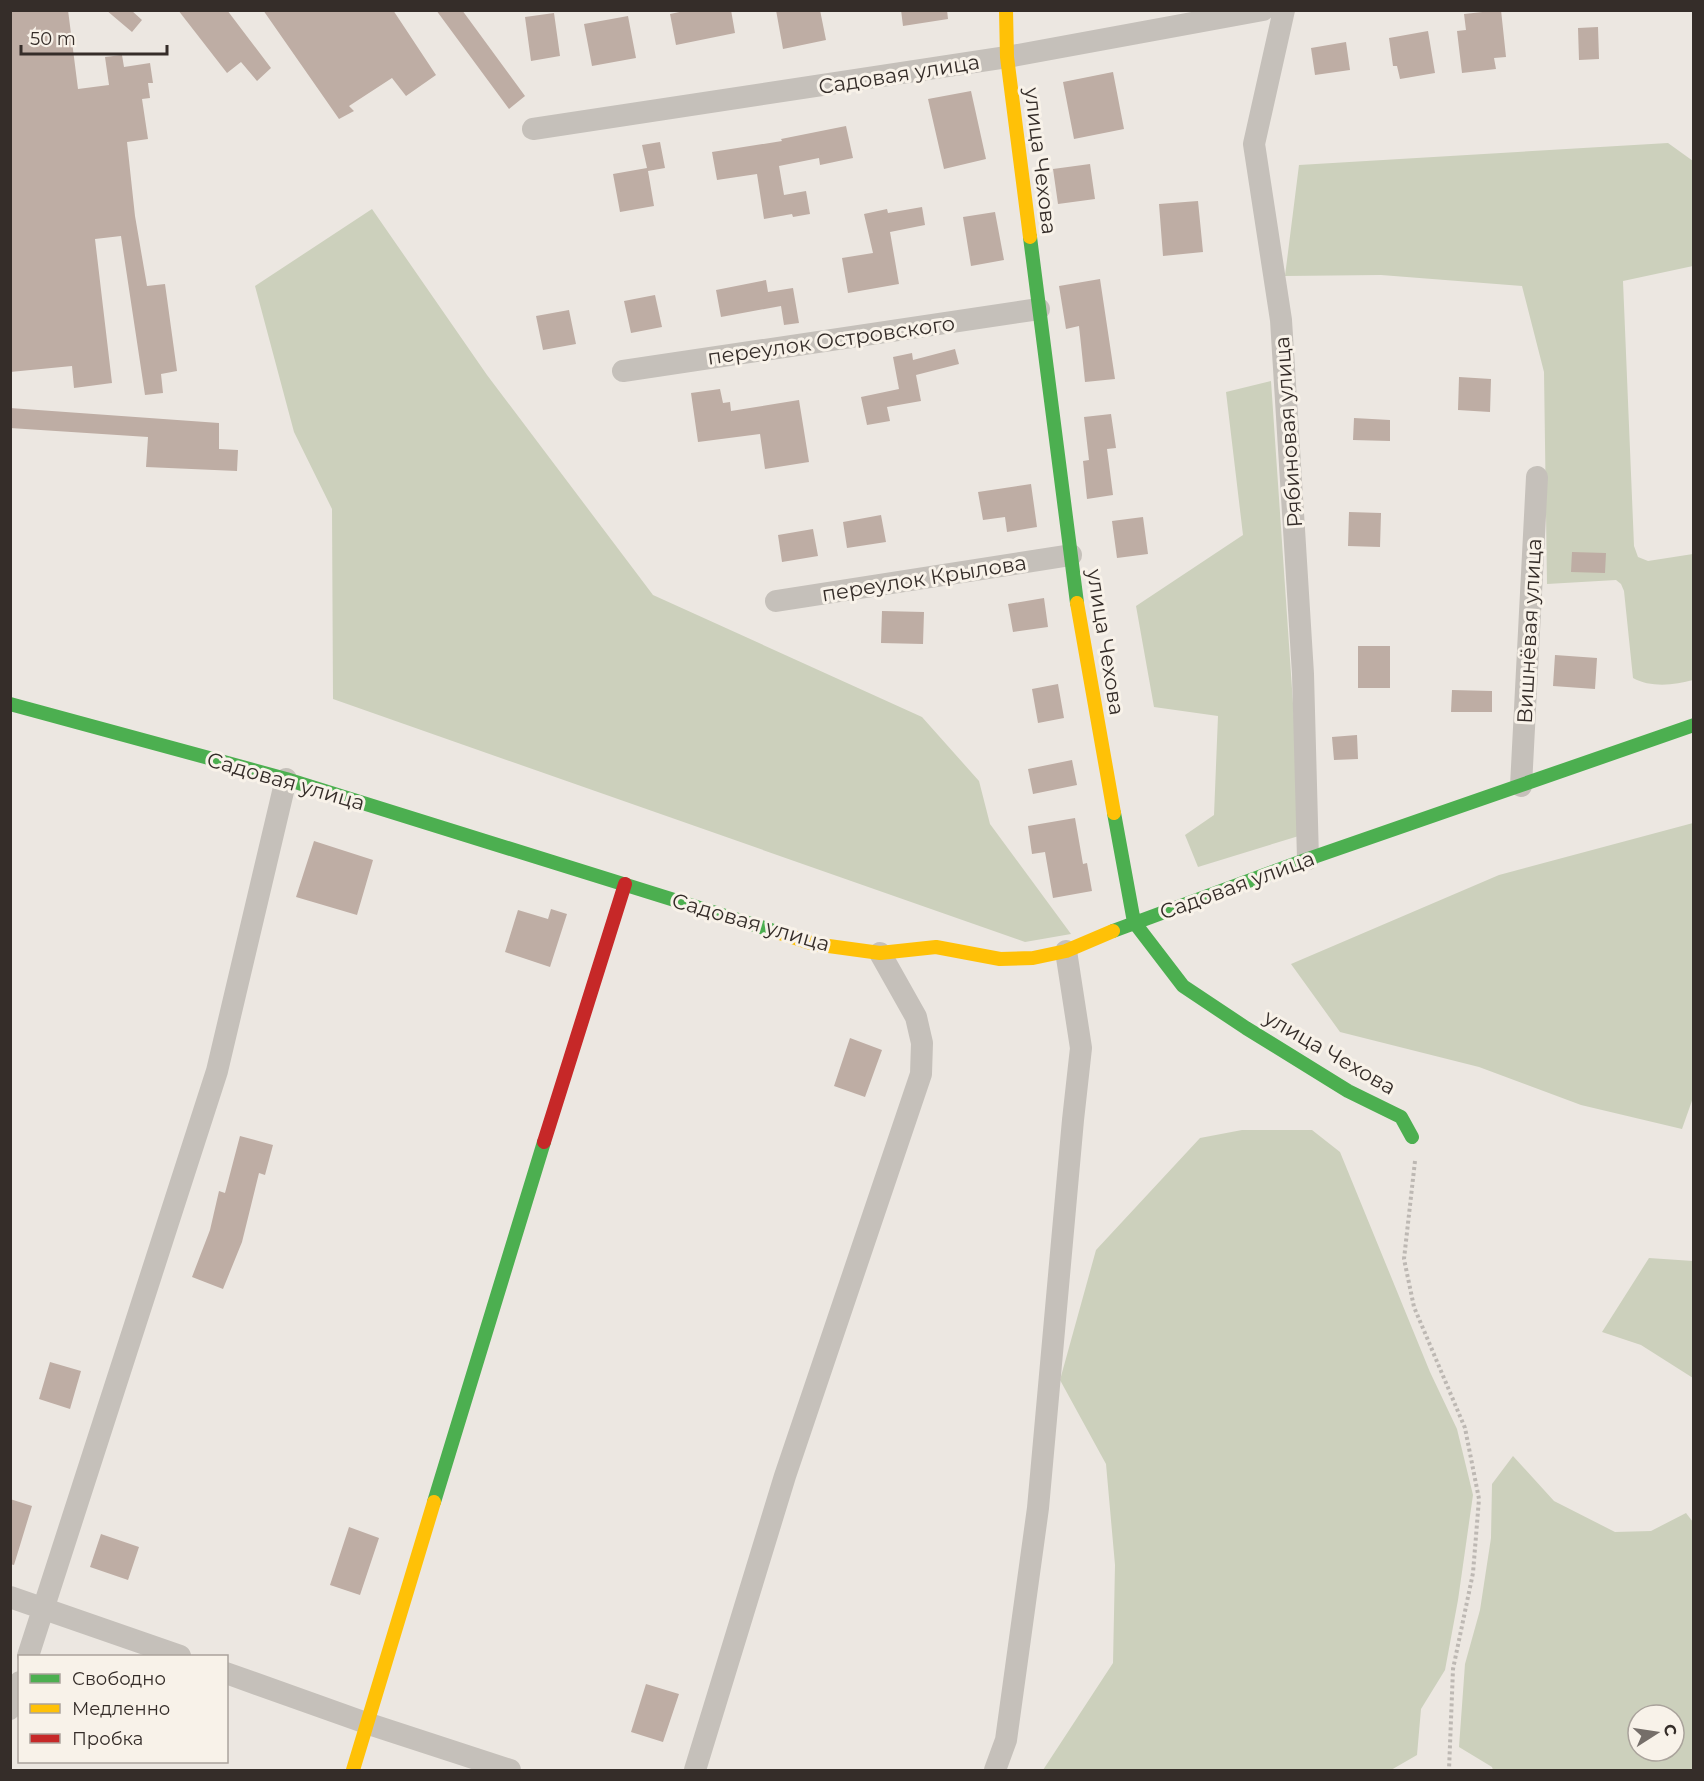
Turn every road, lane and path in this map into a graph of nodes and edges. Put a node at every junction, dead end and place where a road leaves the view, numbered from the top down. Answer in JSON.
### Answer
{"nodes":[{"id":1,"x":1006,"y":10,"type":"edge"},
{"id":2,"x":1263,"y":10,"type":"edge"},
{"id":3,"x":1284,"y":10,"type":"edge"},
{"id":4,"x":1007,"y":57,"type":"junction"},
{"id":5,"x":533,"y":129,"type":"dead end"},
{"id":6,"x":1039,"y":309,"type":"junction"},
{"id":7,"x":623,"y":370,"type":"dead end"},
{"id":8,"x":1537,"y":477,"type":"dead end"},
{"id":9,"x":1071,"y":555,"type":"junction"},
{"id":10,"x":776,"y":602,"type":"dead end"},
{"id":11,"x":10,"y":704,"type":"edge"},
{"id":12,"x":1694,"y":725,"type":"edge"},
{"id":13,"x":286,"y":779,"type":"junction"},
{"id":14,"x":1521,"y":786,"type":"junction"},
{"id":15,"x":1308,"y":859,"type":"junction"},
{"id":16,"x":625,"y":884,"type":"junction"},
{"id":17,"x":1134,"y":922,"type":"junction"},
{"id":18,"x":1066,"y":951,"type":"junction"},
{"id":19,"x":880,"y":953,"type":"junction"},
{"id":20,"x":1412,"y":1137,"type":"joint"},
{"id":21,"x":10,"y":1598,"type":"edge"},
{"id":22,"x":44,"y":1608,"type":"junction"},
{"id":23,"x":28,"y":1655,"type":"edge"},
{"id":24,"x":177,"y":1655,"type":"edge"},
{"id":25,"x":228,"y":1674,"type":"edge"},
{"id":26,"x":18,"y":1687,"type":"edge"},
{"id":27,"x":10,"y":1709,"type":"edge"},
{"id":28,"x":369,"y":1724,"type":"junction"},
{"id":29,"x":353,"y":1770,"type":"edge"},
{"id":30,"x":510,"y":1770,"type":"edge"},
{"id":31,"x":695,"y":1770,"type":"edge"},
{"id":32,"x":995,"y":1770,"type":"edge"},
{"id":33,"x":1449,"y":1770,"type":"edge"}],
"edges":[{"from":1,"to":4,"type":"street","name":"улица Чехова"},
{"from":2,"to":4,"type":"street","name":"Садовая улица"},
{"from":3,"to":15,"type":"street","name":"Рябиновая улица"},
{"from":4,"to":5,"type":"street","name":"Садовая улица"},
{"from":4,"to":6,"type":"street","name":"улица Чехова"},
{"from":6,"to":7,"type":"street","name":"переулок Островского"},
{"from":6,"to":9,"type":"street","name":"улица Чехова"},
{"from":8,"to":14,"type":"street","name":"Вишнёвая улица"},
{"from":9,"to":10,"type":"street","name":"переулок Крылова"},
{"from":9,"to":17,"type":"street","name":"улица Чехова"},
{"from":11,"to":13,"type":"street","name":"Садовая улица"},
{"from":12,"to":14,"type":"street","name":"Садовая улица"},
{"from":13,"to":16,"type":"street","name":"Садовая улица"},
{"from":13,"to":22,"type":"street"},
{"from":14,"to":15,"type":"street","name":"Садовая улица"},
{"from":15,"to":17,"type":"street","name":"Садовая улица"},
{"from":16,"to":19,"type":"street","name":"Садовая улица"},
{"from":16,"to":28,"type":"street"},
{"from":17,"to":18,"type":"street","name":"Садовая улица"},
{"from":17,"to":20,"type":"street","name":"улица Чехова"},
{"from":18,"to":19,"type":"street","name":"Садовая улица"},
{"from":18,"to":32,"type":"street"},
{"from":19,"to":31,"type":"street"},
{"from":20,"to":33,"type":"path"},
{"from":21,"to":22,"type":"street"},
{"from":22,"to":23,"type":"street"},
{"from":22,"to":24,"type":"street"},
{"from":25,"to":28,"type":"street"},
{"from":26,"to":27,"type":"street"},
{"from":28,"to":29,"type":"street"},
{"from":28,"to":30,"type":"street"}]}
